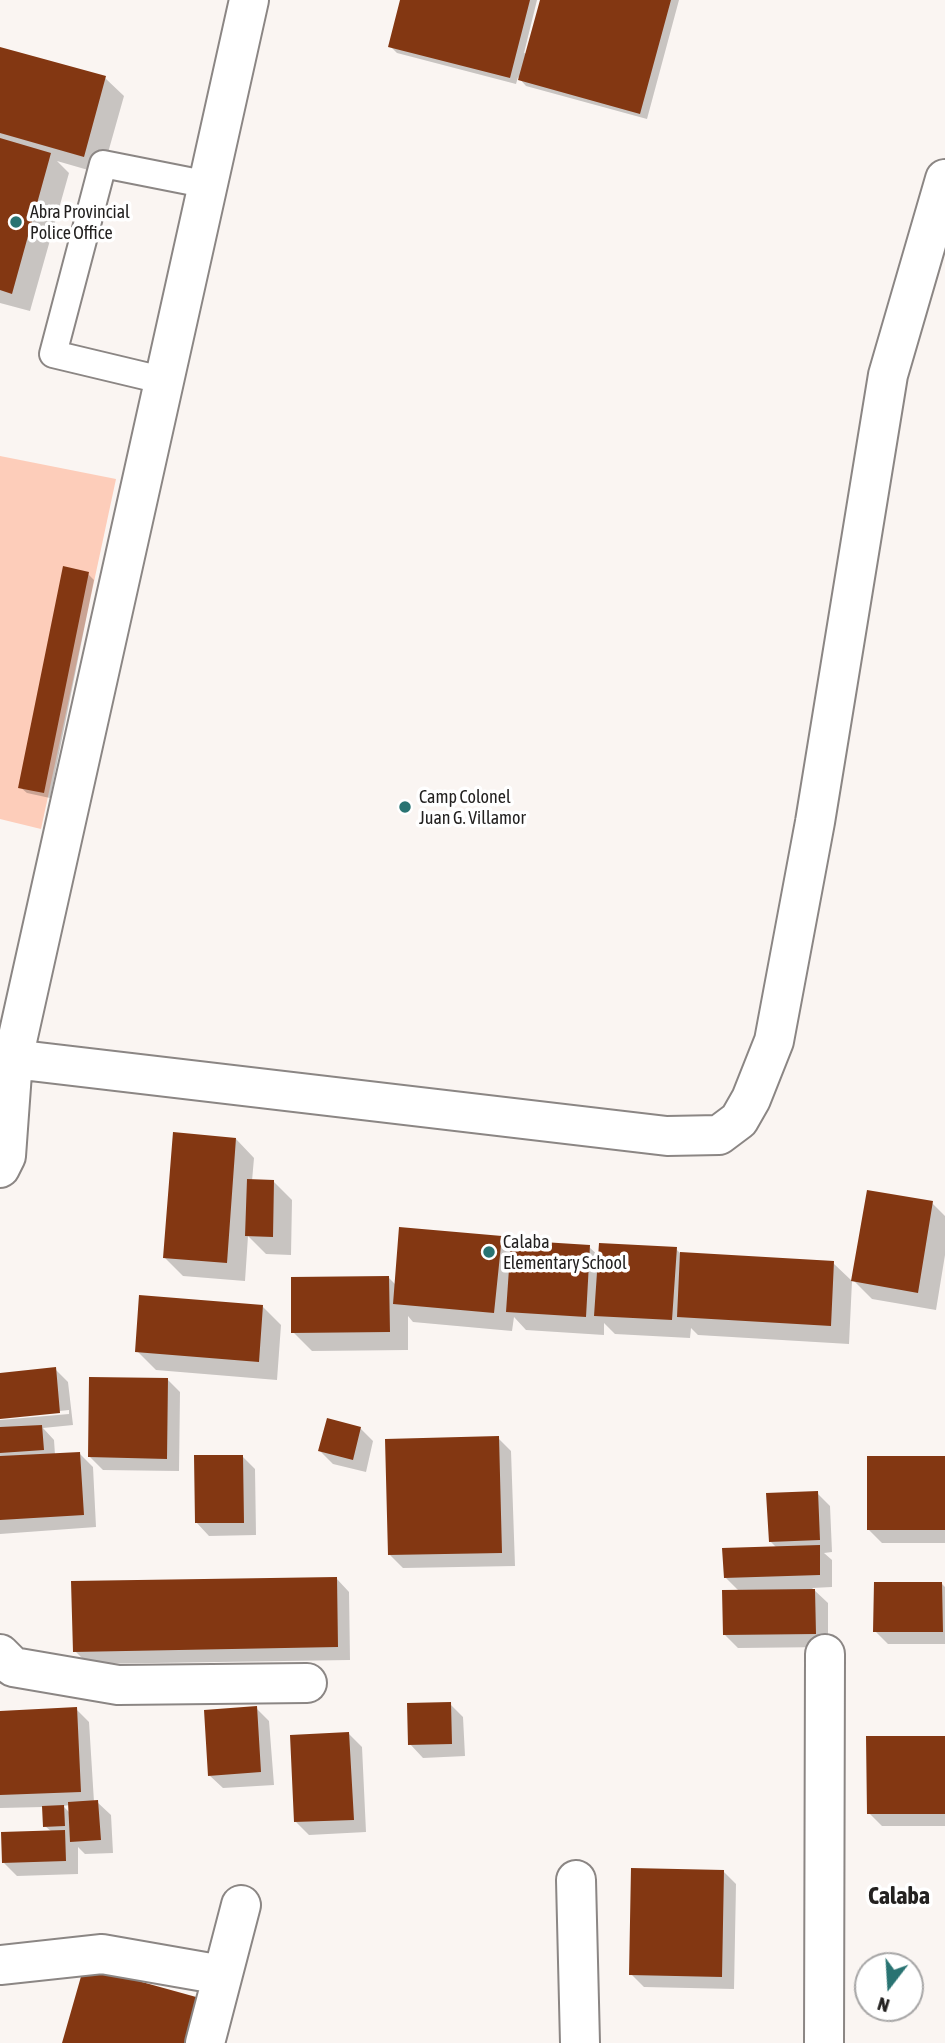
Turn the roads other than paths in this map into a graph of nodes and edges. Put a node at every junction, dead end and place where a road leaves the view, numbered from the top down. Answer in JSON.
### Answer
{"nodes":[{"id":1,"x":250,"y":0,"type":"edge"},
{"id":2,"x":945,"y":179,"type":"edge"},
{"id":3,"x":209,"y":185,"type":"junction"},
{"id":4,"x":166,"y":381,"type":"junction"},
{"id":5,"x":13,"y":1059,"type":"junction"},
{"id":6,"x":0,"y":1168,"type":"edge"},
{"id":7,"x":0,"y":1654,"type":"edge"},
{"id":8,"x":825,"y":1654,"type":"dead end"},
{"id":9,"x":307,"y":1684,"type":"dead end"},
{"id":10,"x":576,"y":1880,"type":"dead end"},
{"id":11,"x":241,"y":1905,"type":"dead end"},
{"id":12,"x":0,"y":1965,"type":"edge"},
{"id":13,"x":222,"y":1975,"type":"junction"},
{"id":14,"x":205,"y":2043,"type":"edge"},
{"id":15,"x":580,"y":2043,"type":"edge"},
{"id":16,"x":824,"y":2043,"type":"edge"}],
"edges":[{"from":1,"to":3,"type":"street"},
{"from":2,"to":5,"type":"street"},
{"from":3,"to":4,"type":"street"},
{"from":3,"to":4,"type":"lane"},
{"from":4,"to":5,"type":"street"},
{"from":5,"to":6,"type":"street"},
{"from":7,"to":9,"type":"street"},
{"from":8,"to":16,"type":"street"},
{"from":10,"to":15,"type":"street"},
{"from":11,"to":13,"type":"street"},
{"from":12,"to":13,"type":"street"},
{"from":13,"to":14,"type":"street"}]}
